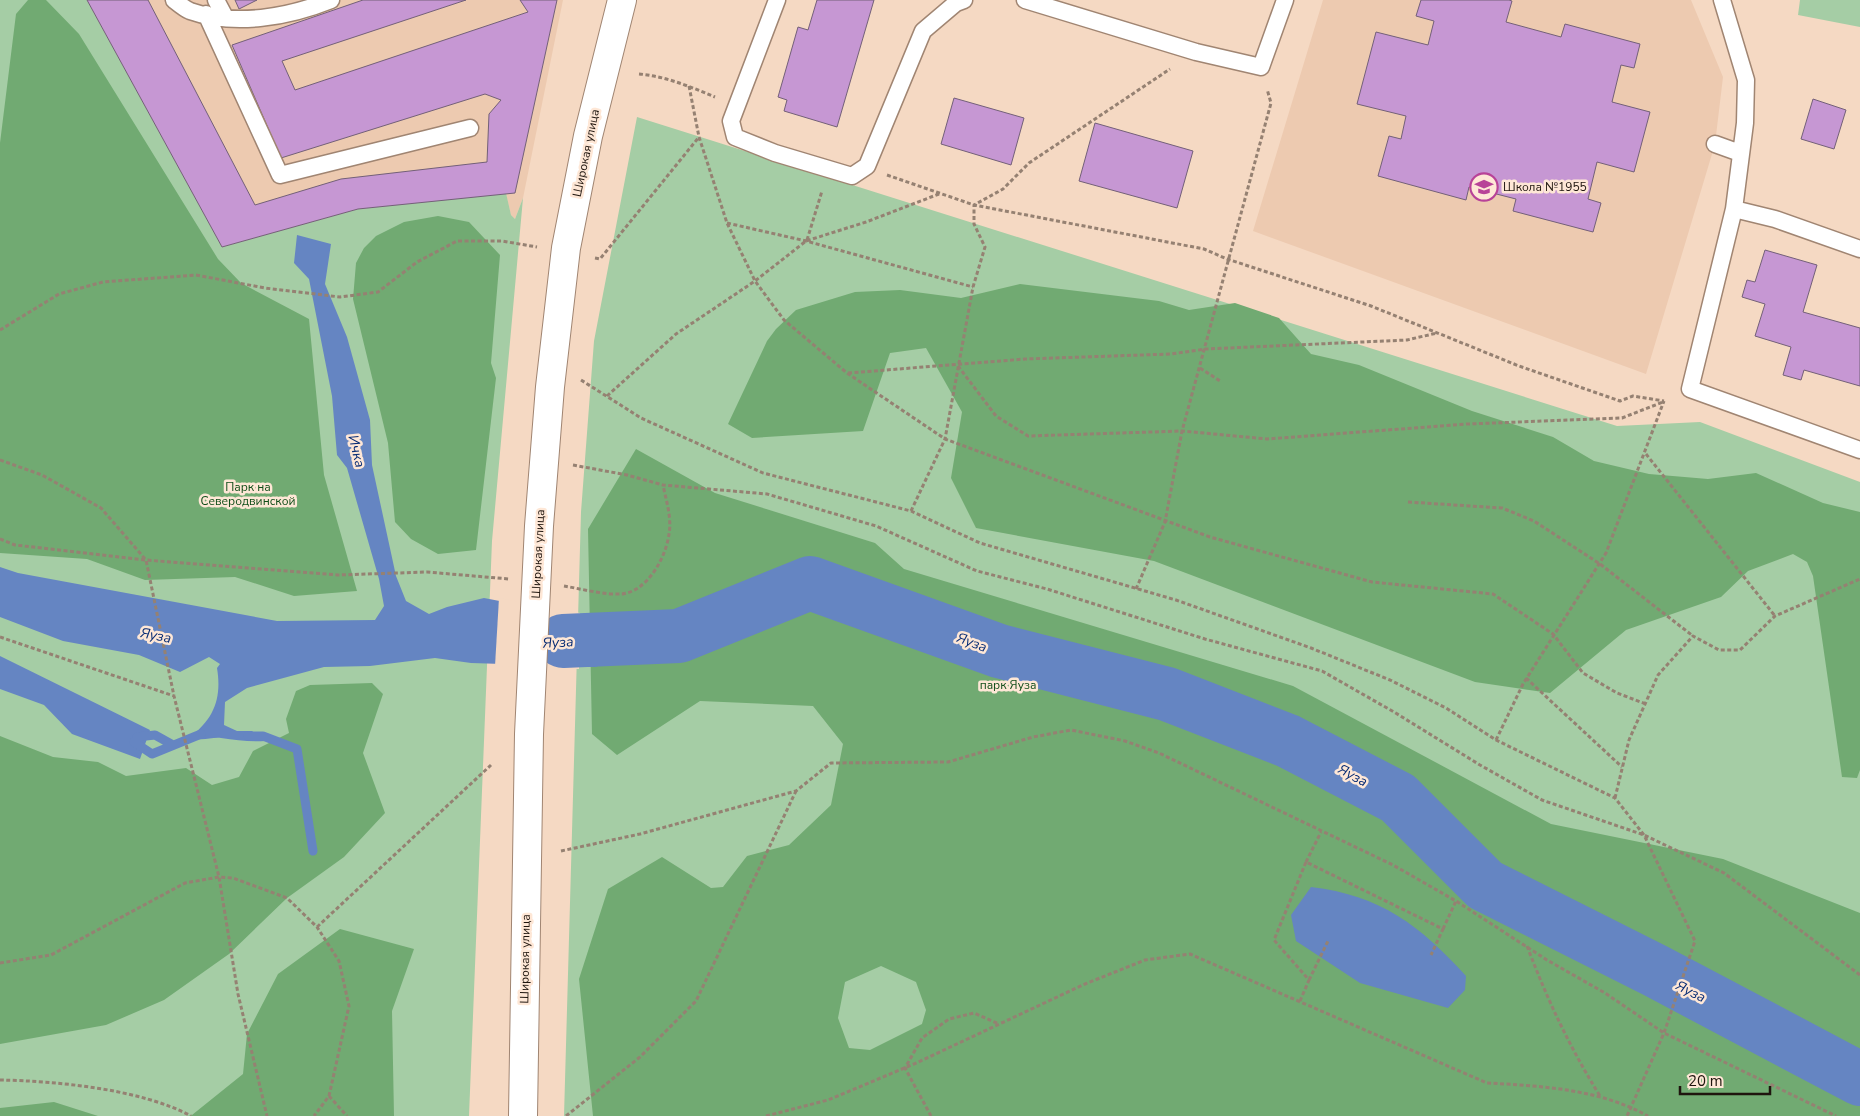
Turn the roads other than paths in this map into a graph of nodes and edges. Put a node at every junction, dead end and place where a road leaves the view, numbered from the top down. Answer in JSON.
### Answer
{"nodes":[{"id":1,"x":174,"y":0,"type":"edge"},
{"id":2,"x":216,"y":0,"type":"edge"},
{"id":3,"x":332,"y":0,"type":"edge"},
{"id":4,"x":622,"y":0,"type":"edge"},
{"id":5,"x":778,"y":0,"type":"edge"},
{"id":6,"x":964,"y":0,"type":"edge"},
{"id":7,"x":1025,"y":0,"type":"edge"},
{"id":8,"x":1285,"y":0,"type":"edge"},
{"id":9,"x":1722,"y":0,"type":"edge"},
{"id":10,"x":206,"y":14,"type":"junction"},
{"id":11,"x":225,"y":17,"type":"junction"},
{"id":12,"x":470,"y":128,"type":"dead end"},
{"id":13,"x":1715,"y":144,"type":"dead end"},
{"id":14,"x":1740,"y":152,"type":"junction"},
{"id":15,"x":1734,"y":209,"type":"junction"},
{"id":16,"x":1860,"y":249,"type":"edge"},
{"id":17,"x":1860,"y":450,"type":"edge"},
{"id":18,"x":523,"y":1116,"type":"edge"}],
"edges":[{"from":1,"to":10,"type":"lane"},
{"from":2,"to":11,"type":"lane"},
{"from":3,"to":11,"type":"lane"},
{"from":4,"to":18,"type":"main road","name":"Широкая улица"},
{"from":5,"to":6,"type":"lane"},
{"from":7,"to":8,"type":"lane"},
{"from":9,"to":14,"type":"lane"},
{"from":10,"to":11,"type":"lane"},
{"from":10,"to":12,"type":"lane"},
{"from":13,"to":14,"type":"lane"},
{"from":14,"to":15,"type":"lane"},
{"from":15,"to":16,"type":"lane"},
{"from":15,"to":17,"type":"lane"}]}
